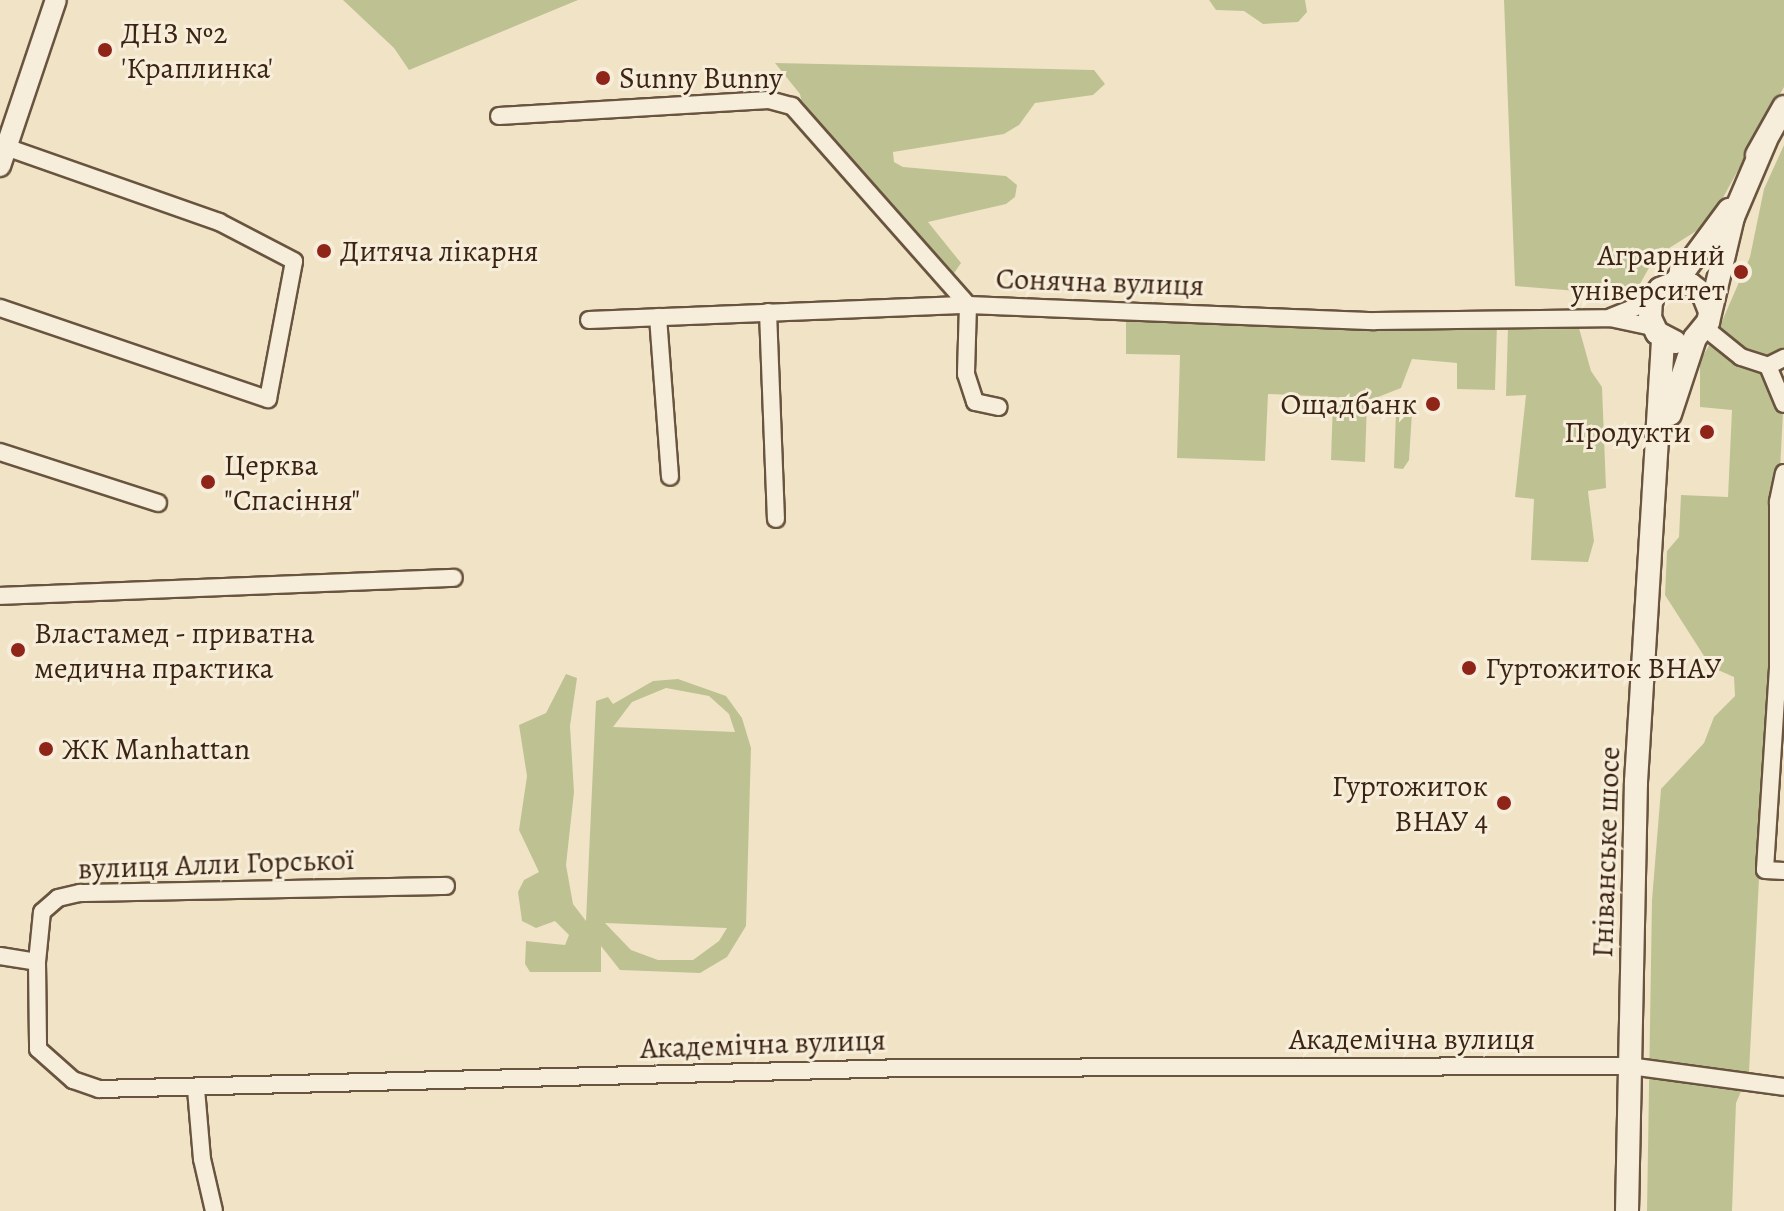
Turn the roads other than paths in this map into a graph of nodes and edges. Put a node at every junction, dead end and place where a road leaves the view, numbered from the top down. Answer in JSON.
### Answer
{"nodes":[{"id":1,"x":56,"y":0,"type":"edge"},
{"id":2,"x":1784,"y":107,"type":"edge"},
{"id":3,"x":499,"y":116,"type":"dead end"},
{"id":4,"x":9,"y":118,"type":"edge"},
{"id":5,"x":1765,"y":142,"type":"junction"},
{"id":6,"x":3,"y":157,"type":"edge"},
{"id":7,"x":1675,"y":283,"type":"junction"},
{"id":8,"x":1651,"y":301,"type":"junction"},
{"id":9,"x":968,"y":305,"type":"junction"},
{"id":10,"x":0,"y":308,"type":"edge"},
{"id":11,"x":768,"y":312,"type":"junction"},
{"id":12,"x":658,"y":317,"type":"junction"},
{"id":13,"x":1610,"y":318,"type":"junction"},
{"id":14,"x":589,"y":320,"type":"dead end"},
{"id":15,"x":1703,"y":325,"type":"junction"},
{"id":16,"x":1658,"y":332,"type":"junction"},
{"id":17,"x":1784,"y":358,"type":"edge"},
{"id":18,"x":1768,"y":366,"type":"junction"},
{"id":19,"x":1784,"y":404,"type":"edge"},
{"id":20,"x":998,"y":407,"type":"dead end"},
{"id":21,"x":0,"y":452,"type":"edge"},
{"id":22,"x":1784,"y":473,"type":"edge"},
{"id":23,"x":670,"y":477,"type":"dead end"},
{"id":24,"x":1654,"y":496,"type":"junction"},
{"id":25,"x":158,"y":503,"type":"dead end"},
{"id":26,"x":776,"y":519,"type":"dead end"},
{"id":27,"x":454,"y":578,"type":"dead end"},
{"id":28,"x":0,"y":596,"type":"edge"},
{"id":29,"x":1781,"y":668,"type":"edge"},
{"id":30,"x":1784,"y":871,"type":"edge"},
{"id":31,"x":446,"y":886,"type":"dead end"},
{"id":32,"x":0,"y":956,"type":"edge"},
{"id":33,"x":37,"y":962,"type":"junction"},
{"id":34,"x":1629,"y":1066,"type":"junction"},
{"id":35,"x":1784,"y":1087,"type":"edge"},
{"id":36,"x":196,"y":1089,"type":"junction"},
{"id":37,"x":214,"y":1211,"type":"edge"},
{"id":38,"x":1627,"y":1211,"type":"edge"}],
"edges":[{"from":1,"to":4,"type":"street"},
{"from":2,"to":5,"type":"main road","name":"Гніванське шосе"},
{"from":3,"to":9,"type":"street"},
{"from":4,"to":6,"type":"street"},
{"from":5,"to":7,"type":"main road","name":"Гніванське шосе"},
{"from":5,"to":15,"type":"main road","name":"Гніванське шосе"},
{"from":6,"to":10,"type":"street"},
{"from":7,"to":8,"type":"main road","name":"Гніванське шосе"},
{"from":7,"to":15,"type":"main road"},
{"from":8,"to":13,"type":"street"},
{"from":8,"to":16,"type":"main road","name":"Гніванське шосе"},
{"from":9,"to":11,"type":"street","name":"Сонячна вулиця"},
{"from":9,"to":13,"type":"street","name":"Сонячна вулиця"},
{"from":9,"to":20,"type":"street"},
{"from":11,"to":12,"type":"street","name":"Сонячна вулиця"},
{"from":11,"to":26,"type":"street"},
{"from":12,"to":14,"type":"street","name":"Сонячна вулиця"},
{"from":12,"to":23,"type":"street"},
{"from":13,"to":16,"type":"street"},
{"from":15,"to":16,"type":"main road"},
{"from":15,"to":18,"type":"street"},
{"from":15,"to":24,"type":"main road","name":"Гніванське шосе"},
{"from":16,"to":24,"type":"main road","name":"Гніванське шосе"},
{"from":17,"to":18,"type":"street"},
{"from":18,"to":19,"type":"street"},
{"from":21,"to":25,"type":"street"},
{"from":22,"to":29,"type":"street"},
{"from":24,"to":34,"type":"main road","name":"Гніванське шосе"},
{"from":27,"to":28,"type":"street"},
{"from":29,"to":30,"type":"street"},
{"from":31,"to":33,"type":"street","name":"вулиця Алли Горської"},
{"from":32,"to":33,"type":"street"},
{"from":33,"to":36,"type":"street","name":"Академічна вулиця"},
{"from":34,"to":35,"type":"street","name":"Академічна вулиця"},
{"from":34,"to":36,"type":"street","name":"Академічна вулиця"},
{"from":34,"to":38,"type":"main road","name":"Гніванське шосе"},
{"from":36,"to":37,"type":"street"}]}
